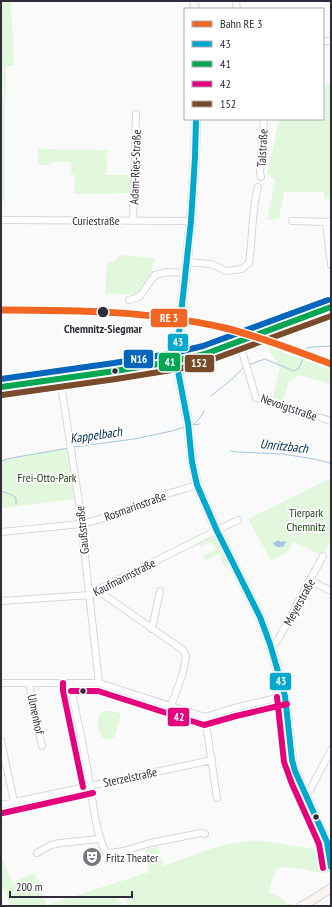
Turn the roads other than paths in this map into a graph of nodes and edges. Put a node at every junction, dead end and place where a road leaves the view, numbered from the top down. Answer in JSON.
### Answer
{"nodes":[{"id":1,"x":136,"y":114,"type":"dead end"},
{"id":2,"x":196,"y":120,"type":"edge"},
{"id":3,"x":264,"y":120,"type":"edge"},
{"id":4,"x":262,"y":177,"type":"dead end"},
{"id":5,"x":258,"y":187,"type":"dead end"},
{"id":6,"x":1,"y":220,"type":"edge"},
{"id":7,"x":133,"y":221,"type":"junction"},
{"id":8,"x":191,"y":221,"type":"junction"},
{"id":9,"x":292,"y":221,"type":"dead end"},
{"id":10,"x":328,"y":221,"type":"edge"},
{"id":11,"x":187,"y":262,"type":"junction"},
{"id":12,"x":331,"y":265,"type":"edge"},
{"id":13,"x":185,"y":273,"type":"junction"},
{"id":14,"x":129,"y":300,"type":"dead end"},
{"id":15,"x":331,"y":307,"type":"edge"},
{"id":16,"x":239,"y":341,"type":"junction"},
{"id":17,"x":176,"y":361,"type":"junction"},
{"id":18,"x":60,"y":378,"type":"junction"},
{"id":19,"x":1,"y":387,"type":"edge"},
{"id":20,"x":331,"y":421,"type":"edge"},
{"id":21,"x":197,"y":485,"type":"junction"},
{"id":22,"x":238,"y":520,"type":"dead end"},
{"id":23,"x":81,"y":524,"type":"junction"},
{"id":24,"x":217,"y":531,"type":"junction"},
{"id":25,"x":1,"y":532,"type":"edge"},
{"id":26,"x":323,"y":556,"type":"dead end"},
{"id":27,"x":311,"y":581,"type":"junction"},
{"id":28,"x":97,"y":590,"type":"junction"},
{"id":29,"x":160,"y":591,"type":"dead end"},
{"id":30,"x":331,"y":591,"type":"edge"},
{"id":31,"x":90,"y":595,"type":"junction"},
{"id":32,"x":1,"y":601,"type":"edge"},
{"id":33,"x":152,"y":629,"type":"junction"},
{"id":34,"x":270,"y":644,"type":"junction"},
{"id":35,"x":1,"y":683,"type":"edge"},
{"id":36,"x":29,"y":683,"type":"junction"},
{"id":37,"x":71,"y":683,"type":"junction"},
{"id":38,"x":99,"y":683,"type":"junction"},
{"id":39,"x":285,"y":696,"type":"junction"},
{"id":40,"x":171,"y":706,"type":"junction"},
{"id":41,"x":206,"y":717,"type":"junction"},
{"id":42,"x":1,"y":742,"type":"edge"},
{"id":43,"x":42,"y":746,"type":"dead end"},
{"id":44,"x":331,"y":750,"type":"edge"},
{"id":45,"x":212,"y":760,"type":"junction"},
{"id":46,"x":90,"y":785,"type":"junction"},
{"id":47,"x":305,"y":794,"type":"junction"},
{"id":48,"x":216,"y":798,"type":"dead end"},
{"id":49,"x":14,"y":802,"type":"junction"},
{"id":50,"x":1,"y":804,"type":"edge"},
{"id":51,"x":205,"y":834,"type":"dead end"},
{"id":52,"x":99,"y":839,"type":"junction"},
{"id":53,"x":329,"y":842,"type":"edge"},
{"id":54,"x":37,"y":853,"type":"dead end"},
{"id":55,"x":330,"y":863,"type":"edge"},
{"id":56,"x":331,"y":888,"type":"edge"},
{"id":57,"x":301,"y":906,"type":"edge"}],
"edges":[{"from":1,"to":7,"type":"street","name":"Adam-Ries-Straße"},
{"from":2,"to":8,"type":"main road"},
{"from":3,"to":4,"type":"street","name":"Talstraße"},
{"from":5,"to":11,"type":"street"},
{"from":6,"to":7,"type":"street","name":"Curiestraße"},
{"from":7,"to":8,"type":"street","name":"Curiestraße"},
{"from":8,"to":11,"type":"main road"},
{"from":9,"to":10,"type":"street"},
{"from":10,"to":12,"type":"street"},
{"from":11,"to":13,"type":"main road"},
{"from":13,"to":14,"type":"street"},
{"from":13,"to":17,"type":"main road"},
{"from":15,"to":16,"type":"main road"},
{"from":16,"to":17,"type":"main road"},
{"from":16,"to":20,"type":"street","name":"Nevoigtstraße"},
{"from":17,"to":18,"type":"main road"},
{"from":17,"to":21,"type":"main road"},
{"from":18,"to":19,"type":"main road"},
{"from":18,"to":23,"type":"street","name":"Gaußstraße"},
{"from":21,"to":23,"type":"street","name":"Rosmarinstraße"},
{"from":21,"to":24,"type":"main road"},
{"from":22,"to":24,"type":"street","name":"Kaufmannstraße"},
{"from":23,"to":25,"type":"street","name":"Rosmarinstraße"},
{"from":23,"to":31,"type":"street","name":"Gaußstraße"},
{"from":24,"to":28,"type":"street","name":"Kaufmannstraße"},
{"from":24,"to":34,"type":"main road"},
{"from":26,"to":27,"type":"street","name":"Meyerstraße"},
{"from":27,"to":30,"type":"street"},
{"from":27,"to":34,"type":"street","name":"Meyerstraße"},
{"from":28,"to":31,"type":"street","name":"Kaufmannstraße"},
{"from":28,"to":33,"type":"street"},
{"from":29,"to":33,"type":"street"},
{"from":31,"to":32,"type":"street","name":"Kaufmannstraße"},
{"from":31,"to":38,"type":"street","name":"Gaußstraße"},
{"from":33,"to":40,"type":"street"},
{"from":34,"to":39,"type":"main road"},
{"from":35,"to":36,"type":"street"},
{"from":36,"to":37,"type":"street"},
{"from":36,"to":43,"type":"street","name":"Ulmenhof"},
{"from":37,"to":38,"type":"street"},
{"from":37,"to":46,"type":"street"},
{"from":38,"to":40,"type":"street"},
{"from":39,"to":41,"type":"street"},
{"from":39,"to":47,"type":"main road"},
{"from":40,"to":41,"type":"street"},
{"from":41,"to":45,"type":"street"},
{"from":42,"to":49,"type":"street"},
{"from":44,"to":47,"type":"street"},
{"from":45,"to":46,"type":"street","name":"Sterzelstraße"},
{"from":45,"to":48,"type":"street"},
{"from":46,"to":49,"type":"street","name":"Sterzelstraße"},
{"from":46,"to":52,"type":"street"},
{"from":47,"to":53,"type":"main road"},
{"from":49,"to":50,"type":"street","name":"Sterzelstraße"},
{"from":51,"to":52,"type":"street"},
{"from":52,"to":54,"type":"street"},
{"from":53,"to":55,"type":"main road"},
{"from":56,"to":57,"type":"main road"}]}
